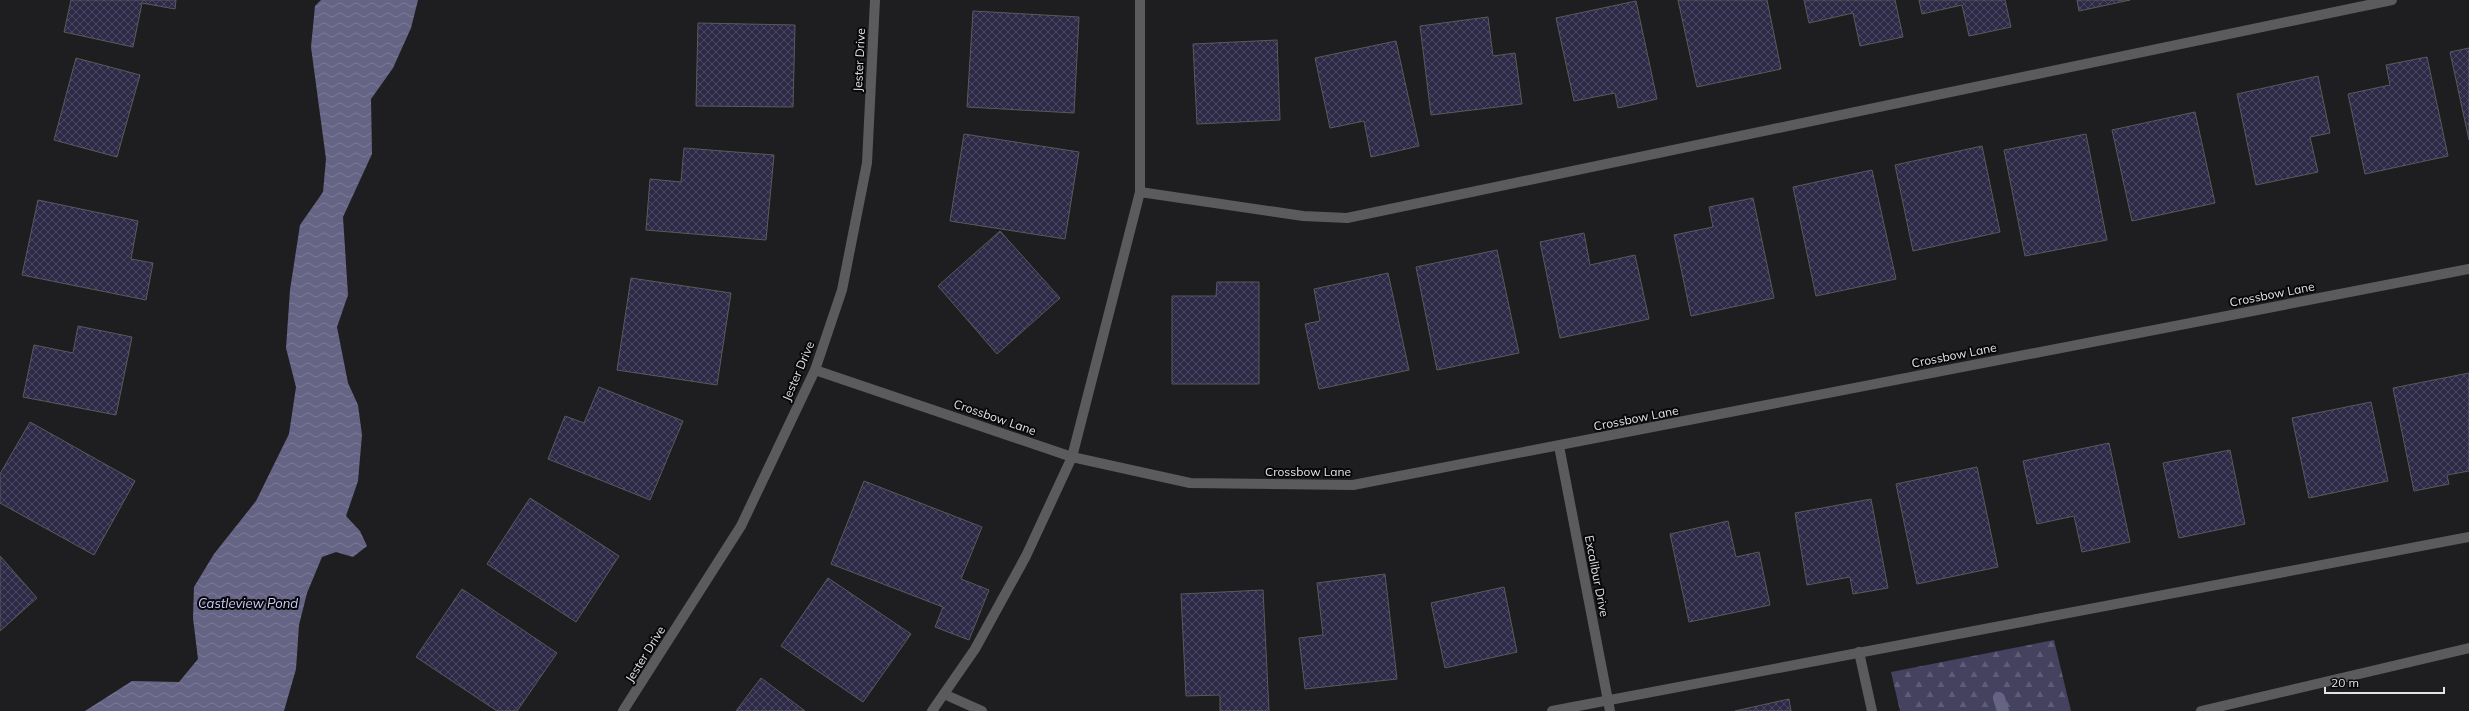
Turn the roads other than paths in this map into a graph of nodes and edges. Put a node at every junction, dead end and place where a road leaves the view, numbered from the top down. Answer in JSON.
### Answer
{"nodes":[{"id":1,"x":875,"y":0,"type":"edge"},
{"id":2,"x":1140,"y":0,"type":"edge"},
{"id":3,"x":2392,"y":0,"type":"edge"},
{"id":4,"x":1140,"y":192,"type":"junction"},
{"id":5,"x":2469,"y":269,"type":"edge"},
{"id":6,"x":815,"y":370,"type":"junction"},
{"id":7,"x":1559,"y":446,"type":"junction"},
{"id":8,"x":1072,"y":457,"type":"junction"},
{"id":9,"x":2469,"y":537,"type":"edge"},
{"id":10,"x":2469,"y":648,"type":"edge"},
{"id":11,"x":1859,"y":652,"type":"junction"},
{"id":12,"x":944,"y":694,"type":"junction"},
{"id":13,"x":1608,"y":699,"type":"junction"},
{"id":14,"x":623,"y":711,"type":"edge"},
{"id":15,"x":932,"y":711,"type":"edge"},
{"id":16,"x":982,"y":711,"type":"edge"},
{"id":17,"x":1552,"y":711,"type":"edge"},
{"id":18,"x":1610,"y":711,"type":"edge"},
{"id":19,"x":1872,"y":711,"type":"edge"},
{"id":20,"x":2201,"y":711,"type":"edge"}],
"edges":[{"from":1,"to":6,"type":"street","name":"Jester Drive"},
{"from":2,"to":4,"type":"street"},
{"from":3,"to":4,"type":"street"},
{"from":4,"to":8,"type":"street"},
{"from":5,"to":7,"type":"street","name":"Crossbow Lane"},
{"from":6,"to":8,"type":"street","name":"Crossbow Lane"},
{"from":6,"to":14,"type":"street","name":"Jester Drive"},
{"from":7,"to":8,"type":"street","name":"Crossbow Lane"},
{"from":7,"to":13,"type":"street","name":"Excalibur Drive"},
{"from":8,"to":12,"type":"street"},
{"from":9,"to":11,"type":"street"},
{"from":10,"to":20,"type":"street"},
{"from":11,"to":13,"type":"street"},
{"from":11,"to":19,"type":"street"},
{"from":12,"to":15,"type":"street"},
{"from":12,"to":16,"type":"street"},
{"from":13,"to":17,"type":"street"},
{"from":13,"to":18,"type":"street","name":"Excalibur Drive"}]}
